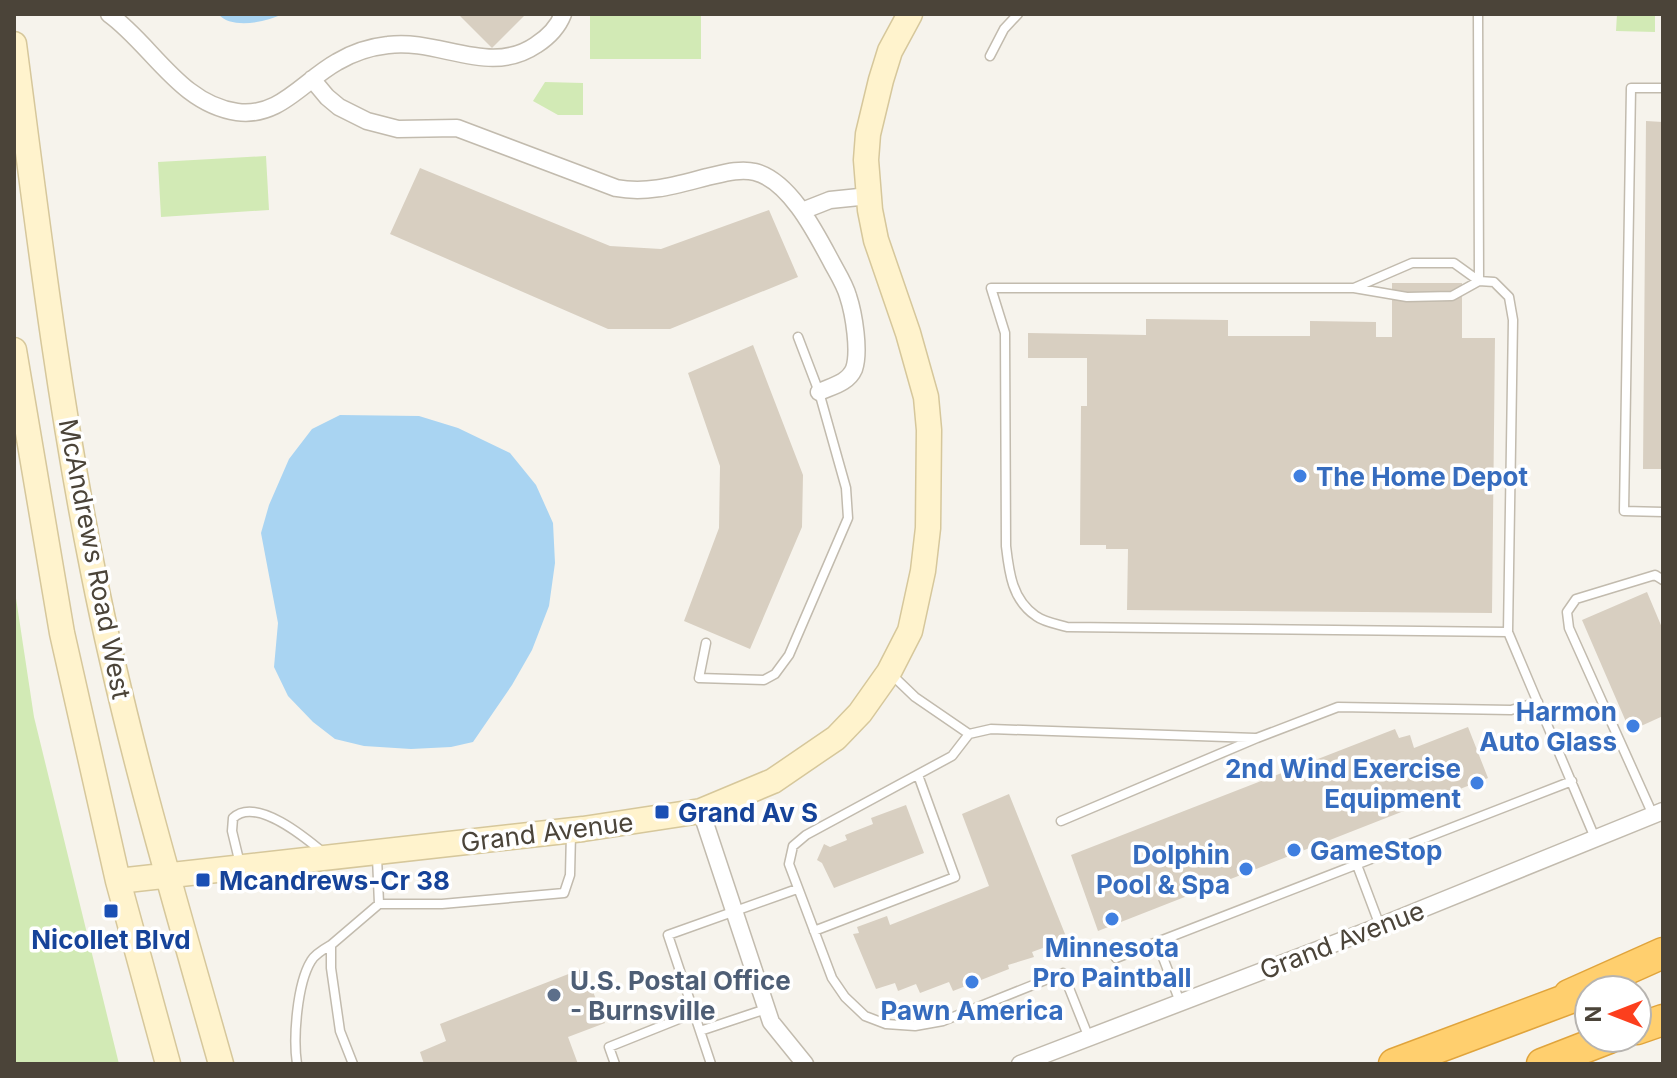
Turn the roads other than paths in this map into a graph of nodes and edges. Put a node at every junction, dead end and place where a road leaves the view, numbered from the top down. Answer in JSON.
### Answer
{"nodes":[{"id":1,"x":109,"y":14,"type":"edge"},
{"id":2,"x":563,"y":14,"type":"edge"},
{"id":3,"x":910,"y":14,"type":"edge"},
{"id":4,"x":1018,"y":14,"type":"edge"},
{"id":5,"x":1478,"y":14,"type":"edge"},
{"id":6,"x":14,"y":44,"type":"edge"},
{"id":7,"x":990,"y":56,"type":"dead end"},
{"id":8,"x":312,"y":79,"type":"junction"},
{"id":9,"x":1663,"y":88,"type":"edge"},
{"id":10,"x":869,"y":196,"type":"junction"},
{"id":11,"x":802,"y":211,"type":"junction"},
{"id":12,"x":1479,"y":281,"type":"junction"},
{"id":13,"x":1354,"y":288,"type":"junction"},
{"id":14,"x":798,"y":337,"type":"dead end"},
{"id":15,"x":14,"y":350,"type":"edge"},
{"id":16,"x":819,"y":392,"type":"junction"},
{"id":17,"x":1663,"y":512,"type":"edge"},
{"id":18,"x":1663,"y":580,"type":"edge"},
{"id":19,"x":1508,"y":632,"type":"junction"},
{"id":20,"x":706,"y":643,"type":"dead end"},
{"id":21,"x":889,"y":672,"type":"junction"},
{"id":22,"x":1538,"y":702,"type":"junction"},
{"id":23,"x":969,"y":734,"type":"junction"},
{"id":24,"x":1257,"y":738,"type":"junction"},
{"id":25,"x":918,"y":775,"type":"junction"},
{"id":26,"x":1572,"y":781,"type":"junction"},
{"id":27,"x":701,"y":811,"type":"junction"},
{"id":28,"x":1658,"y":813,"type":"edge"},
{"id":29,"x":1061,"y":821,"type":"dead end"},
{"id":30,"x":571,"y":831,"type":"junction"},
{"id":31,"x":1596,"y":839,"type":"junction"},
{"id":32,"x":377,"y":852,"type":"junction"},
{"id":33,"x":328,"y":857,"type":"junction"},
{"id":34,"x":1357,"y":865,"type":"junction"},
{"id":35,"x":241,"y":866,"type":"junction"},
{"id":36,"x":167,"y":874,"type":"junction"},
{"id":37,"x":118,"y":881,"type":"junction"},
{"id":38,"x":797,"y":889,"type":"junction"},
{"id":39,"x":379,"y":904,"type":"junction"},
{"id":40,"x":734,"y":911,"type":"junction"},
{"id":41,"x":1380,"y":926,"type":"junction"},
{"id":42,"x":814,"y":931,"type":"junction"},
{"id":43,"x":1157,"y":942,"type":"junction"},
{"id":44,"x":331,"y":945,"type":"junction"},
{"id":45,"x":1663,"y":953,"type":"edge"},
{"id":46,"x":1116,"y":958,"type":"dead end"},
{"id":47,"x":1663,"y":964,"type":"edge"},
{"id":48,"x":1635,"y":974,"type":"edge"},
{"id":49,"x":1573,"y":996,"type":"edge"},
{"id":50,"x":1180,"y":1002,"type":"junction"},
{"id":51,"x":766,"y":1009,"type":"junction"},
{"id":52,"x":1538,"y":1009,"type":"junction"},
{"id":53,"x":694,"y":1013,"type":"junction"},
{"id":54,"x":700,"y":1031,"type":"junction"},
{"id":55,"x":1089,"y":1038,"type":"junction"},
{"id":56,"x":1573,"y":1052,"type":"edge"},
{"id":57,"x":168,"y":1064,"type":"edge"},
{"id":58,"x":221,"y":1064,"type":"edge"},
{"id":59,"x":297,"y":1064,"type":"edge"},
{"id":60,"x":353,"y":1064,"type":"edge"},
{"id":61,"x":615,"y":1064,"type":"edge"},
{"id":62,"x":711,"y":1064,"type":"edge"},
{"id":63,"x":805,"y":1064,"type":"edge"},
{"id":64,"x":1020,"y":1064,"type":"edge"},
{"id":65,"x":1394,"y":1064,"type":"edge"},
{"id":66,"x":1542,"y":1064,"type":"edge"}],
"edges":[{"from":1,"to":8,"type":"street"},
{"from":2,"to":8,"type":"street"},
{"from":3,"to":10,"type":"main road","name":"Grand Avenue"},
{"from":4,"to":7,"type":"lane"},
{"from":5,"to":12,"type":"lane"},
{"from":6,"to":36,"type":"main road","name":"McAndrews Road West"},
{"from":8,"to":11,"type":"street"},
{"from":9,"to":17,"type":"lane"},
{"from":10,"to":11,"type":"street"},
{"from":10,"to":21,"type":"main road","name":"Grand Avenue"},
{"from":11,"to":16,"type":"street"},
{"from":12,"to":13,"type":"lane"},
{"from":12,"to":13,"type":"lane"},
{"from":12,"to":19,"type":"lane"},
{"from":13,"to":19,"type":"lane"},
{"from":14,"to":16,"type":"lane"},
{"from":15,"to":37,"type":"main road","name":"McAndrews Road West"},
{"from":16,"to":20,"type":"lane"},
{"from":18,"to":28,"type":"lane"},
{"from":19,"to":22,"type":"lane"},
{"from":21,"to":23,"type":"lane"},
{"from":21,"to":27,"type":"main road","name":"Grand Avenue"},
{"from":22,"to":24,"type":"lane"},
{"from":22,"to":26,"type":"lane"},
{"from":23,"to":24,"type":"lane"},
{"from":23,"to":25,"type":"lane"},
{"from":24,"to":29,"type":"lane"},
{"from":25,"to":38,"type":"lane"},
{"from":25,"to":42,"type":"lane"},
{"from":26,"to":31,"type":"lane"},
{"from":26,"to":34,"type":"lane"},
{"from":27,"to":30,"type":"main road","name":"Grand Avenue"},
{"from":27,"to":40,"type":"street"},
{"from":28,"to":31,"type":"street","name":"Grand Avenue"},
{"from":30,"to":32,"type":"main road","name":"Grand Avenue"},
{"from":30,"to":39,"type":"lane"},
{"from":31,"to":41,"type":"street","name":"Grand Avenue"},
{"from":32,"to":33,"type":"main road","name":"Grand Avenue"},
{"from":32,"to":39,"type":"lane"},
{"from":33,"to":35,"type":"main road","name":"Grand Avenue"},
{"from":33,"to":35,"type":"lane"},
{"from":34,"to":41,"type":"lane"},
{"from":34,"to":43,"type":"lane"},
{"from":35,"to":36,"type":"main road","name":"Grand Avenue"},
{"from":36,"to":37,"type":"main road","name":"Grand Avenue"},
{"from":36,"to":58,"type":"main road","name":"McAndrews Road West"},
{"from":37,"to":57,"type":"main road","name":"McAndrews Road West"},
{"from":38,"to":40,"type":"lane"},
{"from":38,"to":42,"type":"lane"},
{"from":39,"to":44,"type":"lane"},
{"from":40,"to":51,"type":"street"},
{"from":40,"to":53,"type":"lane"},
{"from":41,"to":50,"type":"street","name":"Grand Avenue"},
{"from":42,"to":55,"type":"lane"},
{"from":43,"to":46,"type":"lane"},
{"from":43,"to":50,"type":"lane"},
{"from":44,"to":59,"type":"lane"},
{"from":44,"to":60,"type":"lane"},
{"from":45,"to":52,"type":"highway"},
{"from":47,"to":48,"type":"highway"},
{"from":49,"to":52,"type":"highway"},
{"from":50,"to":55,"type":"street","name":"Grand Avenue"},
{"from":51,"to":54,"type":"lane"},
{"from":51,"to":63,"type":"street"},
{"from":52,"to":65,"type":"highway"},
{"from":53,"to":54,"type":"lane"},
{"from":53,"to":61,"type":"lane"},
{"from":54,"to":62,"type":"lane"},
{"from":55,"to":64,"type":"street","name":"Grand Avenue"},
{"from":56,"to":66,"type":"highway"}]}
